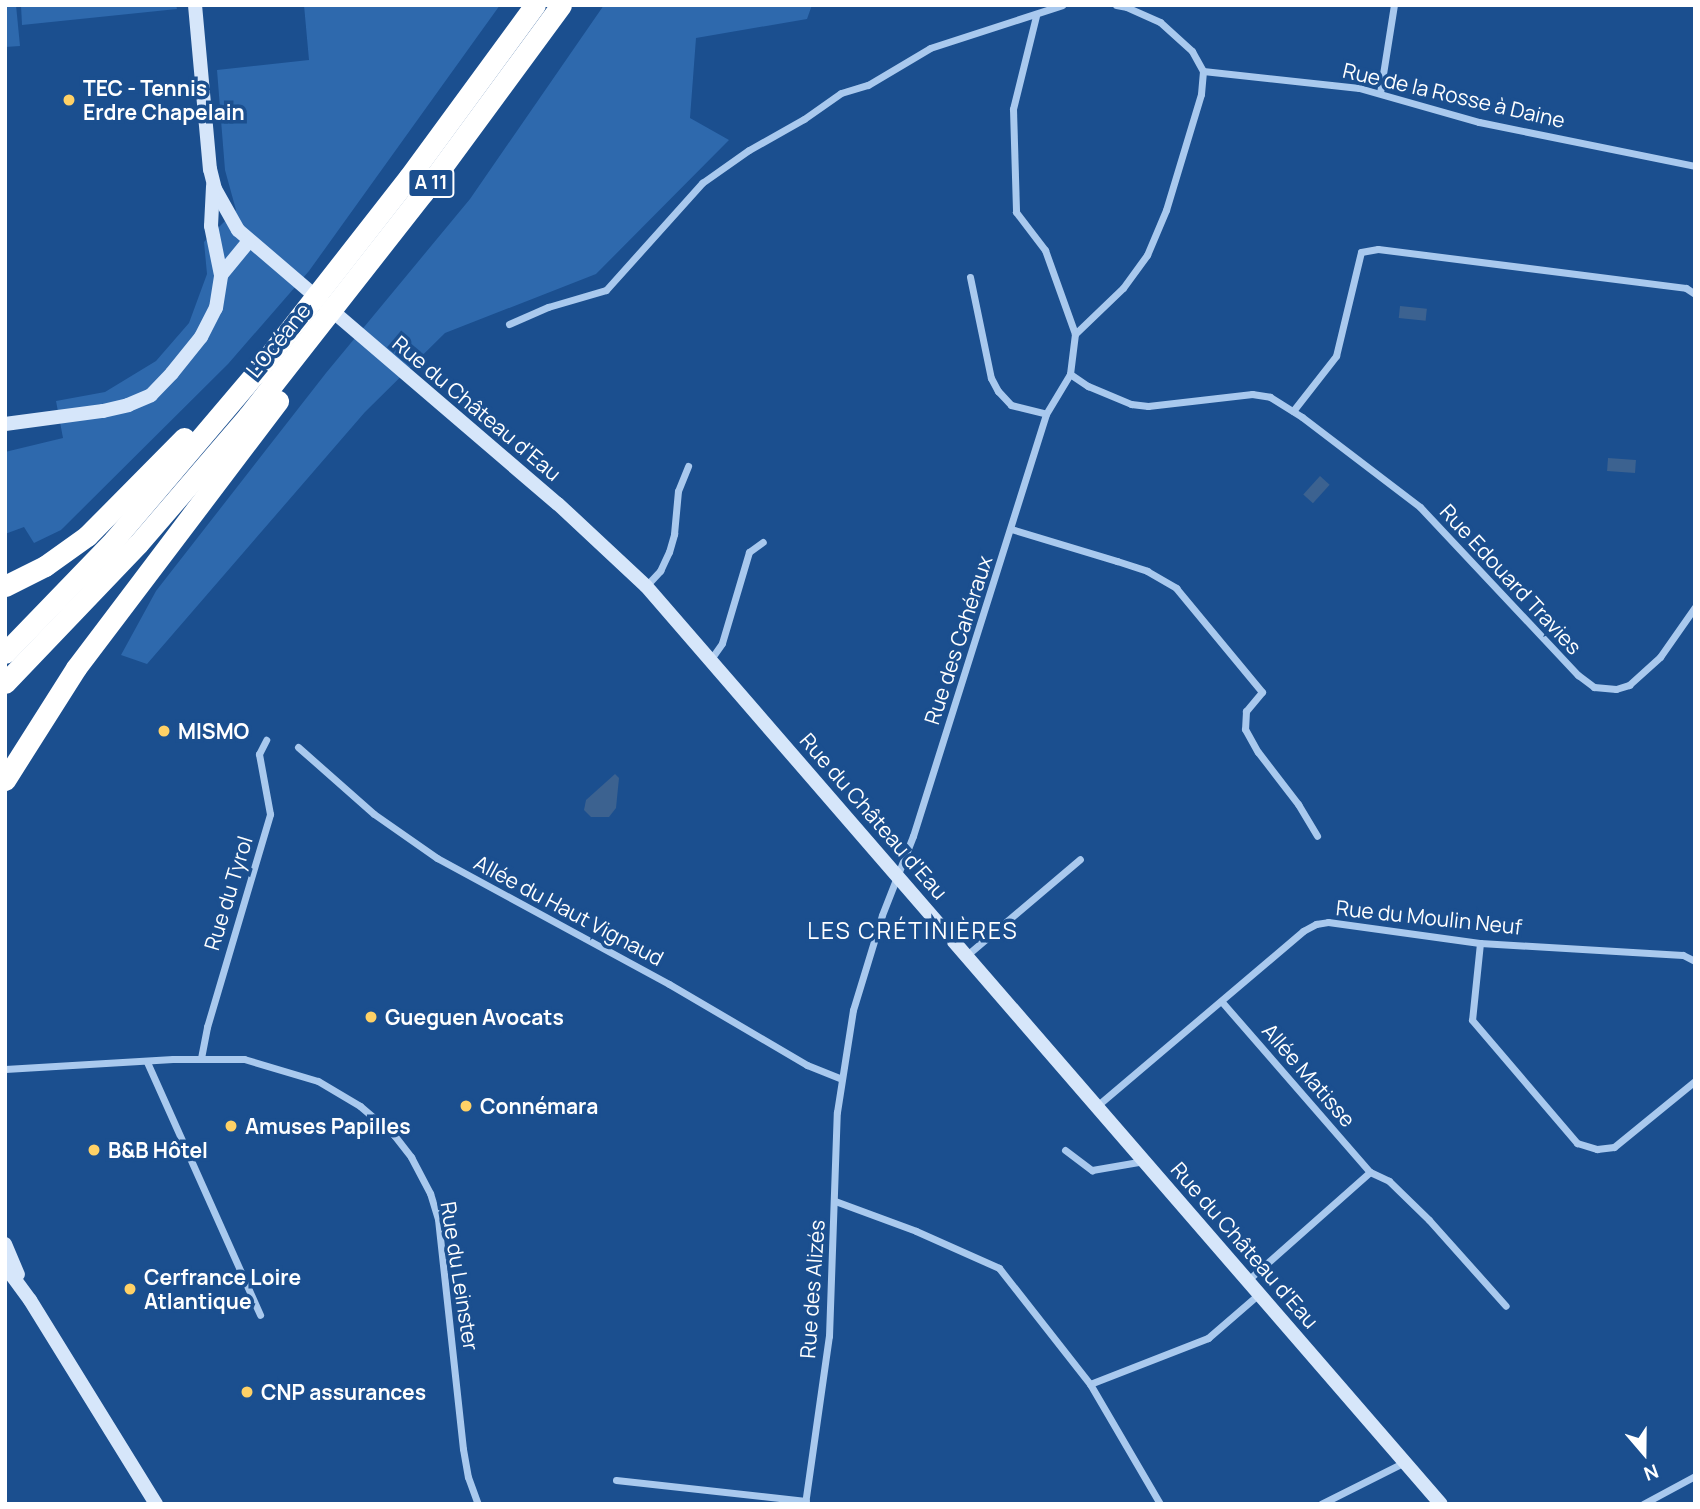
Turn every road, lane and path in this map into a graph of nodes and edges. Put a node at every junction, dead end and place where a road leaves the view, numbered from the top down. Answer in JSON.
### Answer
{"nodes":[{"id":1,"x":195,"y":5,"type":"edge"},
{"id":2,"x":535,"y":5,"type":"edge"},
{"id":3,"x":561,"y":5,"type":"edge"},
{"id":4,"x":1062,"y":5,"type":"edge"},
{"id":5,"x":1116,"y":5,"type":"edge"},
{"id":6,"x":1394,"y":5,"type":"edge"},
{"id":7,"x":1036,"y":16,"type":"junction"},
{"id":8,"x":1203,"y":71,"type":"junction"},
{"id":9,"x":1380,"y":93,"type":"junction"},
{"id":10,"x":1695,"y":166,"type":"edge"},
{"id":11,"x":214,"y":185,"type":"junction"},
{"id":12,"x":238,"y":230,"type":"junction"},
{"id":13,"x":249,"y":241,"type":"junction"},
{"id":14,"x":215,"y":249,"type":"junction"},
{"id":15,"x":220,"y":275,"type":"junction"},
{"id":16,"x":970,"y":277,"type":"dead end"},
{"id":17,"x":1695,"y":294,"type":"edge"},
{"id":18,"x":509,"y":324,"type":"dead end"},
{"id":19,"x":1075,"y":334,"type":"junction"},
{"id":20,"x":296,"y":357,"type":"junction"},
{"id":21,"x":1070,"y":374,"type":"junction"},
{"id":22,"x":1293,"y":411,"type":"junction"},
{"id":23,"x":1046,"y":414,"type":"junction"},
{"id":24,"x":214,"y":423,"type":"junction"},
{"id":25,"x":5,"y":424,"type":"edge"},
{"id":26,"x":688,"y":466,"type":"dead end"},
{"id":27,"x":1011,"y":528,"type":"junction"},
{"id":28,"x":763,"y":542,"type":"dead end"},
{"id":29,"x":5,"y":586,"type":"edge"},
{"id":30,"x":646,"y":586,"type":"junction"},
{"id":31,"x":1695,"y":607,"type":"edge"},
{"id":32,"x":5,"y":653,"type":"edge"},
{"id":33,"x":711,"y":659,"type":"junction"},
{"id":34,"x":5,"y":683,"type":"edge"},
{"id":35,"x":266,"y":740,"type":"dead end"},
{"id":36,"x":298,"y":747,"type":"dead end"},
{"id":37,"x":5,"y":780,"type":"edge"},
{"id":38,"x":1317,"y":836,"type":"dead end"},
{"id":39,"x":1080,"y":859,"type":"dead end"},
{"id":40,"x":899,"y":876,"type":"junction"},
{"id":41,"x":1480,"y":943,"type":"junction"},
{"id":42,"x":967,"y":955,"type":"junction"},
{"id":43,"x":1695,"y":961,"type":"edge"},
{"id":44,"x":1222,"y":1002,"type":"junction"},
{"id":45,"x":201,"y":1058,"type":"junction"},
{"id":46,"x":148,"y":1062,"type":"junction"},
{"id":47,"x":5,"y":1069,"type":"edge"},
{"id":48,"x":840,"y":1078,"type":"junction"},
{"id":49,"x":1695,"y":1081,"type":"edge"},
{"id":50,"x":1098,"y":1105,"type":"junction"},
{"id":51,"x":1065,"y":1150,"type":"dead end"},
{"id":52,"x":1144,"y":1161,"type":"junction"},
{"id":53,"x":1370,"y":1172,"type":"junction"},
{"id":54,"x":835,"y":1201,"type":"junction"},
{"id":55,"x":5,"y":1244,"type":"edge"},
{"id":56,"x":5,"y":1266,"type":"edge"},
{"id":57,"x":1248,"y":1280,"type":"junction"},
{"id":58,"x":1260,"y":1293,"type":"junction"},
{"id":59,"x":30,"y":1300,"type":"junction"},
{"id":60,"x":1506,"y":1306,"type":"dead end"},
{"id":61,"x":260,"y":1315,"type":"dead end"},
{"id":62,"x":1090,"y":1384,"type":"junction"},
{"id":63,"x":1406,"y":1461,"type":"junction"},
{"id":64,"x":1695,"y":1476,"type":"edge"},
{"id":65,"x":616,"y":1480,"type":"dead end"},
{"id":66,"x":806,"y":1502,"type":"edge"},
{"id":67,"x":156,"y":1504,"type":"edge"},
{"id":68,"x":478,"y":1504,"type":"edge"},
{"id":69,"x":1160,"y":1504,"type":"edge"},
{"id":70,"x":1321,"y":1504,"type":"edge"},
{"id":71,"x":1441,"y":1504,"type":"edge"},
{"id":72,"x":1643,"y":1504,"type":"edge"}],
"edges":[{"from":1,"to":11,"type":"street"},
{"from":2,"to":24,"type":"highway","name":"L’Océane","number":"A 11"},
{"from":3,"to":20,"type":"highway","name":"L’Océane","number":"A 11"},
{"from":4,"to":7,"type":"street"},
{"from":5,"to":8,"type":"street"},
{"from":6,"to":9,"type":"street"},
{"from":7,"to":18,"type":"street"},
{"from":7,"to":19,"type":"street"},
{"from":8,"to":9,"type":"street","name":"Rue de la Rosse à Daine"},
{"from":8,"to":19,"type":"street"},
{"from":9,"to":10,"type":"street","name":"Rue de la Rosse à Daine"},
{"from":11,"to":12,"type":"street","name":"Rue du Château d'Eau"},
{"from":11,"to":14,"type":"street"},
{"from":12,"to":13,"type":"street","name":"Rue du Château d'Eau"},
{"from":12,"to":14,"type":"street"},
{"from":13,"to":15,"type":"street"},
{"from":13,"to":30,"type":"street","name":"Rue du Château d'Eau"},
{"from":14,"to":15,"type":"street"},
{"from":15,"to":25,"type":"street"},
{"from":16,"to":23,"type":"street"},
{"from":17,"to":22,"type":"street"},
{"from":19,"to":21,"type":"street","name":"Rue des Cahéraux"},
{"from":20,"to":34,"type":"highway","name":"L’Océane","number":"A 11"},
{"from":20,"to":37,"type":"highway"},
{"from":21,"to":22,"type":"street","name":"Rue Edouard Travies"},
{"from":21,"to":23,"type":"street","name":"Rue des Cahéraux"},
{"from":22,"to":31,"type":"street","name":"Rue Edouard Travies"},
{"from":23,"to":27,"type":"street","name":"Rue des Cahéraux"},
{"from":24,"to":29,"type":"highway"},
{"from":24,"to":32,"type":"highway","name":"L’Océane","number":"A 11"},
{"from":26,"to":30,"type":"street"},
{"from":27,"to":38,"type":"street"},
{"from":27,"to":40,"type":"street","name":"Rue des Cahéraux"},
{"from":28,"to":33,"type":"street"},
{"from":30,"to":33,"type":"street","name":"Rue du Château d'Eau"},
{"from":33,"to":40,"type":"street","name":"Rue du Château d'Eau"},
{"from":35,"to":45,"type":"street","name":"Rue du Tyrol"},
{"from":36,"to":48,"type":"street","name":"Allée du Haut Vignaud"},
{"from":39,"to":42,"type":"street"},
{"from":40,"to":42,"type":"street","name":"Rue du Château d'Eau"},
{"from":40,"to":48,"type":"street","name":"Rue des Cahéraux"},
{"from":41,"to":43,"type":"street","name":"Rue du Moulin Neuf"},
{"from":41,"to":44,"type":"street","name":"Rue du Moulin Neuf"},
{"from":41,"to":49,"type":"street"},
{"from":42,"to":50,"type":"street","name":"Rue du Château d'Eau"},
{"from":44,"to":50,"type":"street","name":"Rue du Moulin Neuf"},
{"from":44,"to":53,"type":"street","name":"Allée Matisse"},
{"from":45,"to":46,"type":"street","name":"Rue du Leinster"},
{"from":45,"to":68,"type":"street","name":"Rue du Leinster"},
{"from":46,"to":47,"type":"street","name":"Rue du Leinster"},
{"from":46,"to":61,"type":"street"},
{"from":48,"to":54,"type":"street","name":"Rue des Alizés"},
{"from":50,"to":52,"type":"street","name":"Rue du Château d'Eau"},
{"from":51,"to":52,"type":"street"},
{"from":52,"to":57,"type":"street","name":"Rue du Château d'Eau"},
{"from":53,"to":57,"type":"street"},
{"from":53,"to":60,"type":"street","name":"Allée Matisse"},
{"from":54,"to":62,"type":"street"},
{"from":54,"to":66,"type":"street","name":"Rue des Alizés"},
{"from":55,"to":59,"type":"street"},
{"from":56,"to":59,"type":"street"},
{"from":57,"to":58,"type":"street","name":"Rue du Château d'Eau"},
{"from":58,"to":62,"type":"street"},
{"from":58,"to":63,"type":"street","name":"Rue du Château d'Eau"},
{"from":59,"to":67,"type":"street"},
{"from":62,"to":69,"type":"street"},
{"from":63,"to":70,"type":"street"},
{"from":63,"to":71,"type":"street","name":"Rue du Château d'Eau"},
{"from":64,"to":72,"type":"street"},
{"from":65,"to":66,"type":"street","name":"Rue des Alizés"}]}
